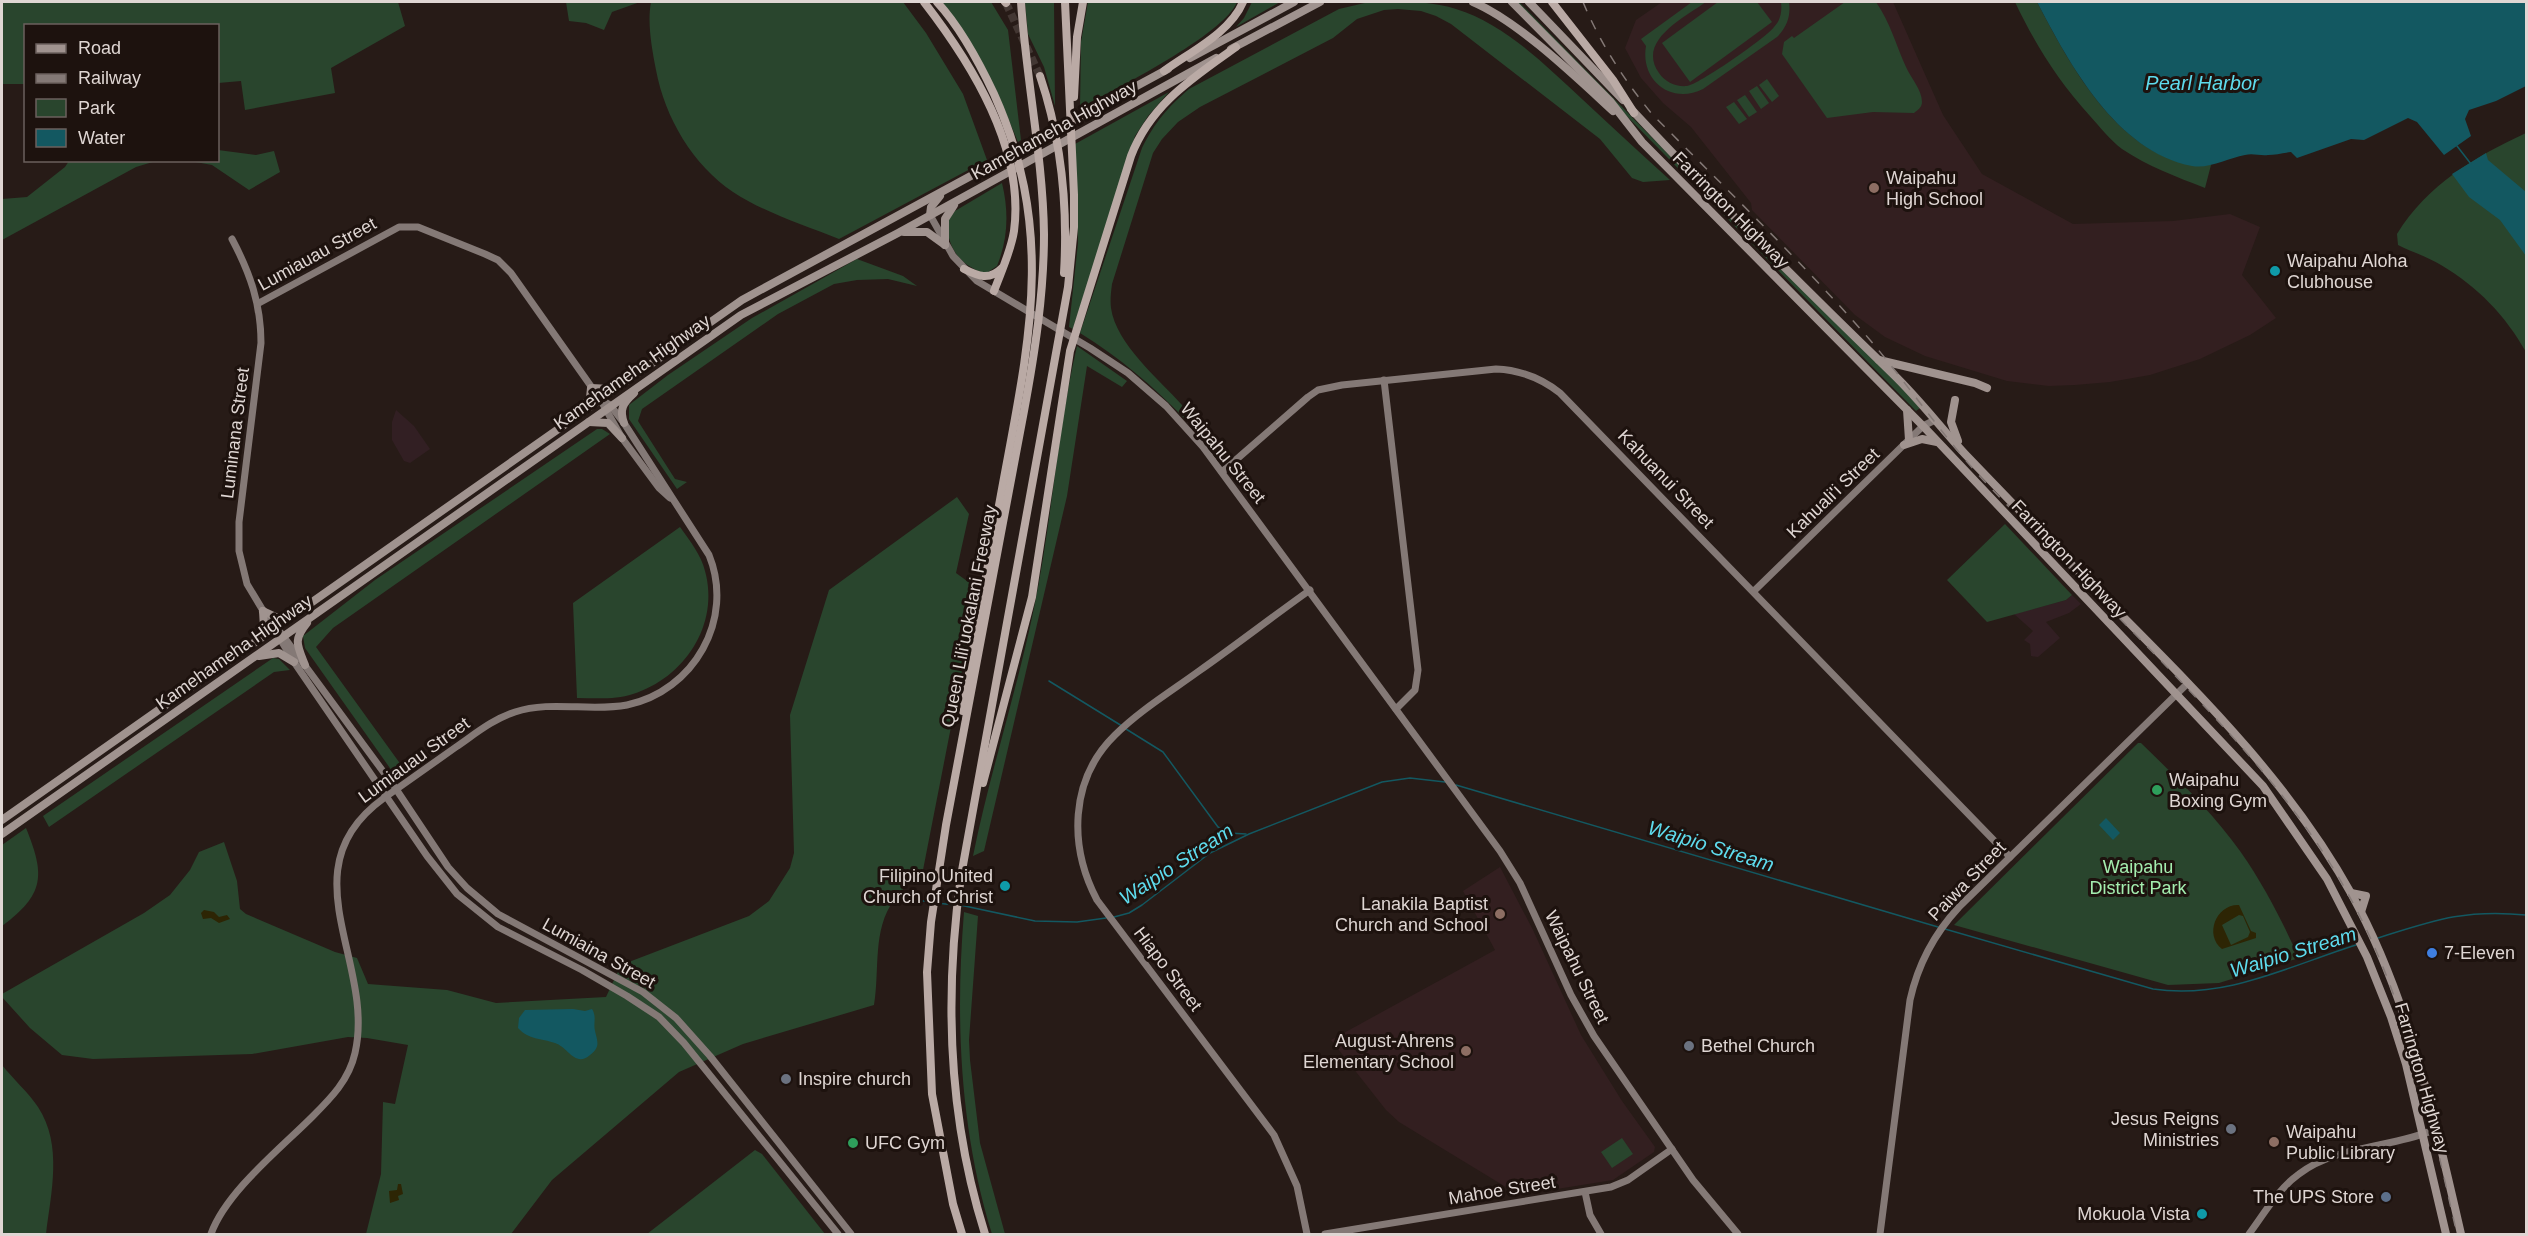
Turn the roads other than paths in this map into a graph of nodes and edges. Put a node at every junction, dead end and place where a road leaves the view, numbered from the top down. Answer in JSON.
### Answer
{"nodes":[{"id":1,"x":924,"y":2,"type":"edge"},
{"id":2,"x":937,"y":2,"type":"edge"},
{"id":3,"x":1019,"y":2,"type":"edge"},
{"id":4,"x":1065,"y":2,"type":"edge"},
{"id":5,"x":1083,"y":2,"type":"edge"},
{"id":6,"x":1243,"y":2,"type":"edge"},
{"id":7,"x":1288,"y":2,"type":"edge"},
{"id":8,"x":1294,"y":2,"type":"edge"},
{"id":9,"x":1320,"y":2,"type":"edge"},
{"id":10,"x":1330,"y":2,"type":"edge"},
{"id":11,"x":1473,"y":2,"type":"edge"},
{"id":12,"x":1512,"y":2,"type":"edge"},
{"id":13,"x":1529,"y":2,"type":"edge"},
{"id":14,"x":1552,"y":2,"type":"edge"},
{"id":15,"x":1286,"y":20,"type":"junction"},
{"id":16,"x":1255,"y":23,"type":"junction"},
{"id":17,"x":1236,"y":47,"type":"junction"},
{"id":18,"x":1164,"y":71,"type":"junction"},
{"id":19,"x":1040,"y":76,"type":"tunnel mouth"},
{"id":20,"x":1634,"y":113,"type":"junction"},
{"id":21,"x":1071,"y":140,"type":"junction"},
{"id":22,"x":1642,"y":142,"type":"junction"},
{"id":23,"x":944,"y":192,"type":"junction"},
{"id":24,"x":959,"y":200,"type":"junction"},
{"id":25,"x":903,"y":213,"type":"junction"},
{"id":26,"x":930,"y":215,"type":"junction"},
{"id":27,"x":898,"y":233,"type":"junction"},
{"id":28,"x":232,"y":239,"type":"dead end"},
{"id":29,"x":945,"y":245,"type":"junction"},
{"id":30,"x":1004,"y":266,"type":"junction"},
{"id":31,"x":964,"y":269,"type":"junction"},
{"id":32,"x":994,"y":291,"type":"junction"},
{"id":33,"x":258,"y":303,"type":"junction"},
{"id":34,"x":1058,"y":339,"type":"junction"},
{"id":35,"x":1875,"y":358,"type":"junction"},
{"id":36,"x":1384,"y":380,"type":"junction"},
{"id":37,"x":641,"y":384,"type":"junction"},
{"id":38,"x":591,"y":388,"type":"junction"},
{"id":39,"x":616,"y":388,"type":"junction"},
{"id":40,"x":1988,"y":388,"type":"dead end"},
{"id":41,"x":600,"y":399,"type":"junction"},
{"id":42,"x":1956,"y":400,"type":"dead end"},
{"id":43,"x":607,"y":407,"type":"junction"},
{"id":44,"x":1906,"y":408,"type":"junction"},
{"id":45,"x":577,"y":416,"type":"junction"},
{"id":46,"x":1935,"y":420,"type":"junction"},
{"id":47,"x":587,"y":422,"type":"junction"},
{"id":48,"x":624,"y":423,"type":"junction"},
{"id":49,"x":1923,"y":426,"type":"junction"},
{"id":50,"x":622,"y":438,"type":"junction"},
{"id":51,"x":1906,"y":442,"type":"junction"},
{"id":52,"x":1940,"y":445,"type":"junction"},
{"id":53,"x":1962,"y":451,"type":"junction"},
{"id":54,"x":1222,"y":472,"type":"junction"},
{"id":55,"x":674,"y":501,"type":"junction"},
{"id":56,"x":1310,"y":590,"type":"junction"},
{"id":57,"x":1754,"y":591,"type":"junction"},
{"id":58,"x":302,"y":609,"type":"junction"},
{"id":59,"x":263,"y":611,"type":"junction"},
{"id":60,"x":312,"y":616,"type":"junction"},
{"id":61,"x":275,"y":628,"type":"junction"},
{"id":62,"x":282,"y":637,"type":"junction"},
{"id":63,"x":255,"y":642,"type":"junction"},
{"id":64,"x":251,"y":658,"type":"junction"},
{"id":65,"x":294,"y":662,"type":"junction"},
{"id":66,"x":305,"y":664,"type":"junction"},
{"id":67,"x":2188,"y":683,"type":"junction"},
{"id":68,"x":2178,"y":693,"type":"junction"},
{"id":69,"x":1396,"y":709,"type":"junction"},
{"id":70,"x":396,"y":789,"type":"junction"},
{"id":71,"x":386,"y":796,"type":"junction"},
{"id":72,"x":2,"y":820,"type":"edge"},
{"id":73,"x":946,"y":825,"type":"junction"},
{"id":74,"x":2,"y":834,"type":"edge"},
{"id":75,"x":967,"y":842,"type":"junction"},
{"id":76,"x":2010,"y":857,"type":"junction"},
{"id":77,"x":2365,"y":935,"type":"junction"},
{"id":78,"x":2436,"y":1129,"type":"junction"},
{"id":79,"x":2424,"y":1134,"type":"junction"},
{"id":80,"x":1672,"y":1149,"type":"junction"},
{"id":81,"x":1585,"y":1192,"type":"junction"},
{"id":82,"x":211,"y":1234,"type":"edge"},
{"id":83,"x":838,"y":1234,"type":"edge"},
{"id":84,"x":851,"y":1234,"type":"edge"},
{"id":85,"x":962,"y":1234,"type":"edge"},
{"id":86,"x":985,"y":1234,"type":"edge"},
{"id":87,"x":1307,"y":1234,"type":"edge"},
{"id":88,"x":1325,"y":1234,"type":"edge"},
{"id":89,"x":1601,"y":1234,"type":"edge"},
{"id":90,"x":1738,"y":1234,"type":"edge"},
{"id":91,"x":1880,"y":1234,"type":"edge"},
{"id":92,"x":2249,"y":1234,"type":"edge"},
{"id":93,"x":2446,"y":1234,"type":"edge"},
{"id":94,"x":2462,"y":1234,"type":"edge"}],
"edges":[{"from":1,"to":30,"type":"highway"},
{"from":2,"to":73,"type":"highway"},
{"from":3,"to":73,"type":"highway","name":"Queen Liliʻuokalani Freeway"},
{"from":4,"to":21,"type":"highway"},
{"from":5,"to":21,"type":"highway"},
{"from":6,"to":18,"type":"highway"},
{"from":7,"to":16,"type":"main road"},
{"from":8,"to":16,"type":"main road"},
{"from":9,"to":15,"type":"main road","name":"Kamehameha Highway"},
{"from":10,"to":15,"type":"main road"},
{"from":11,"to":22,"type":"main road"},
{"from":12,"to":22,"type":"main road","name":"Farrington Highway"},
{"from":13,"to":20,"type":"main road","name":"Farrington Highway"},
{"from":14,"to":20,"type":"highway"},
{"from":15,"to":17,"type":"main road","name":"Kamehameha Highway"},
{"from":16,"to":18,"type":"main road","name":"Kamehameha Highway"},
{"from":17,"to":24,"type":"main road","name":"Kamehameha Highway"},
{"from":17,"to":75,"type":"highway"},
{"from":18,"to":23,"type":"main road","name":"Kamehameha Highway"},
{"from":19,"to":34,"type":"highway"},
{"from":20,"to":35,"type":"main road","name":"Farrington Highway"},
{"from":21,"to":34,"type":"highway"},
{"from":22,"to":44,"type":"main road","name":"Farrington Highway"},
{"from":23,"to":25,"type":"main road","name":"Kamehameha Highway"},
{"from":23,"to":26,"type":"main road"},
{"from":24,"to":26,"type":"main road","name":"Kamehameha Highway"},
{"from":24,"to":29,"type":"main road"},
{"from":25,"to":26,"type":"main road"},
{"from":25,"to":39,"type":"main road","name":"Kamehameha Highway"},
{"from":26,"to":27,"type":"main road","name":"Kamehameha Highway"},
{"from":26,"to":29,"type":"street","name":"Waipahu Street"},
{"from":27,"to":29,"type":"main road"},
{"from":27,"to":37,"type":"main road","name":"Kamehameha Highway"},
{"from":28,"to":33,"type":"street","name":"Luminana Street"},
{"from":29,"to":31,"type":"street","name":"Waipahu Street"},
{"from":30,"to":31,"type":"highway"},
{"from":30,"to":32,"type":"highway"},
{"from":31,"to":32,"type":"street","name":"Waipahu Street"},
{"from":32,"to":54,"type":"street","name":"Waipahu Street"},
{"from":33,"to":38,"type":"street","name":"Lumiauau Street"},
{"from":33,"to":59,"type":"street","name":"Luminana Street"},
{"from":34,"to":75,"type":"highway"},
{"from":35,"to":40,"type":"main road"},
{"from":35,"to":46,"type":"main road","name":"Farrington Highway"},
{"from":36,"to":54,"type":"street","name":"Kahuanui Street"},
{"from":36,"to":57,"type":"street","name":"Kahuanui Street"},
{"from":36,"to":69,"type":"street"},
{"from":37,"to":43,"type":"main road","name":"Kamehameha Highway"},
{"from":37,"to":48,"type":"main road"},
{"from":38,"to":39,"type":"main road"},
{"from":38,"to":41,"type":"street","name":"Lumiauau Street"},
{"from":38,"to":45,"type":"main road"},
{"from":39,"to":41,"type":"main road","name":"Kamehameha Highway"},
{"from":41,"to":43,"type":"street","name":"Lumiauau Street"},
{"from":41,"to":45,"type":"main road","name":"Kamehameha Highway"},
{"from":42,"to":53,"type":"main road"},
{"from":43,"to":47,"type":"main road","name":"Kamehameha Highway"},
{"from":43,"to":48,"type":"street","name":"Lumiauau Street"},
{"from":43,"to":50,"type":"street","name":"Lumiauau Street"},
{"from":44,"to":49,"type":"main road","name":"Farrington Highway"},
{"from":44,"to":51,"type":"main road"},
{"from":45,"to":58,"type":"main road","name":"Kamehameha Highway"},
{"from":46,"to":49,"type":"street","name":"Kahuali'i Street"},
{"from":46,"to":53,"type":"main road","name":"Farrington Highway"},
{"from":47,"to":50,"type":"main road"},
{"from":47,"to":60,"type":"main road","name":"Kamehameha Highway"},
{"from":48,"to":55,"type":"street","name":"Lumiauau Street"},
{"from":49,"to":51,"type":"street","name":"Kahuali'i Street"},
{"from":49,"to":52,"type":"main road","name":"Farrington Highway"},
{"from":50,"to":55,"type":"street","name":"Lumiauau Street"},
{"from":51,"to":52,"type":"main road"},
{"from":51,"to":57,"type":"street","name":"Kahuali'i Street"},
{"from":52,"to":68,"type":"main road","name":"Farrington Highway"},
{"from":53,"to":67,"type":"main road","name":"Farrington Highway"},
{"from":54,"to":56,"type":"street","name":"Waipahu Street"},
{"from":55,"to":70,"type":"street","name":"Lumiauau Street"},
{"from":56,"to":69,"type":"street","name":"Waipahu Street"},
{"from":56,"to":87,"type":"street","name":"Hiapo Street"},
{"from":57,"to":76,"type":"street","name":"Kahuanui Street"},
{"from":58,"to":59,"type":"main road"},
{"from":58,"to":61,"type":"main road","name":"Kamehameha Highway"},
{"from":59,"to":61,"type":"street","name":"Luminana Street"},
{"from":59,"to":63,"type":"main road"},
{"from":60,"to":62,"type":"main road","name":"Kamehameha Highway"},
{"from":60,"to":66,"type":"main road"},
{"from":61,"to":62,"type":"street","name":"Luminana Street"},
{"from":61,"to":63,"type":"main road","name":"Kamehameha Highway"},
{"from":62,"to":64,"type":"main road","name":"Kamehameha Highway"},
{"from":62,"to":65,"type":"street","name":"Luminana Street"},
{"from":62,"to":66,"type":"street","name":"Luminana Street"},
{"from":63,"to":72,"type":"main road","name":"Kamehameha Highway"},
{"from":64,"to":65,"type":"main road"},
{"from":64,"to":74,"type":"main road","name":"Kamehameha Highway"},
{"from":65,"to":71,"type":"street","name":"Luminana Street"},
{"from":66,"to":70,"type":"street","name":"Luminana Street"},
{"from":67,"to":68,"type":"street","name":"Paiwa Street"},
{"from":67,"to":77,"type":"main road","name":"Farrington Highway"},
{"from":68,"to":76,"type":"street","name":"Paiwa Street"},
{"from":68,"to":77,"type":"main road","name":"Farrington Highway"},
{"from":69,"to":80,"type":"street","name":"Waipahu Street"},
{"from":70,"to":71,"type":"street","name":"Lumiauau Street"},
{"from":70,"to":84,"type":"street","name":"Lumiaina Street"},
{"from":71,"to":82,"type":"street","name":"Lumiauau Street"},
{"from":71,"to":83,"type":"street","name":"Lumiaina Street"},
{"from":73,"to":85,"type":"highway","name":"Queen Liliʻuokalani Freeway"},
{"from":75,"to":86,"type":"highway"},
{"from":76,"to":91,"type":"street","name":"Paiwa Street"},
{"from":77,"to":78,"type":"main road","name":"Farrington Highway"},
{"from":77,"to":79,"type":"main road","name":"Farrington Highway"},
{"from":78,"to":79,"type":"street"},
{"from":78,"to":94,"type":"main road","name":"Farrington Highway"},
{"from":79,"to":92,"type":"street"},
{"from":79,"to":93,"type":"main road","name":"Farrington Highway"},
{"from":80,"to":81,"type":"street","name":"Mahoe Street"},
{"from":80,"to":90,"type":"street","name":"Waipahu Street"},
{"from":81,"to":88,"type":"street","name":"Mahoe Street"},
{"from":81,"to":89,"type":"street"}]}
